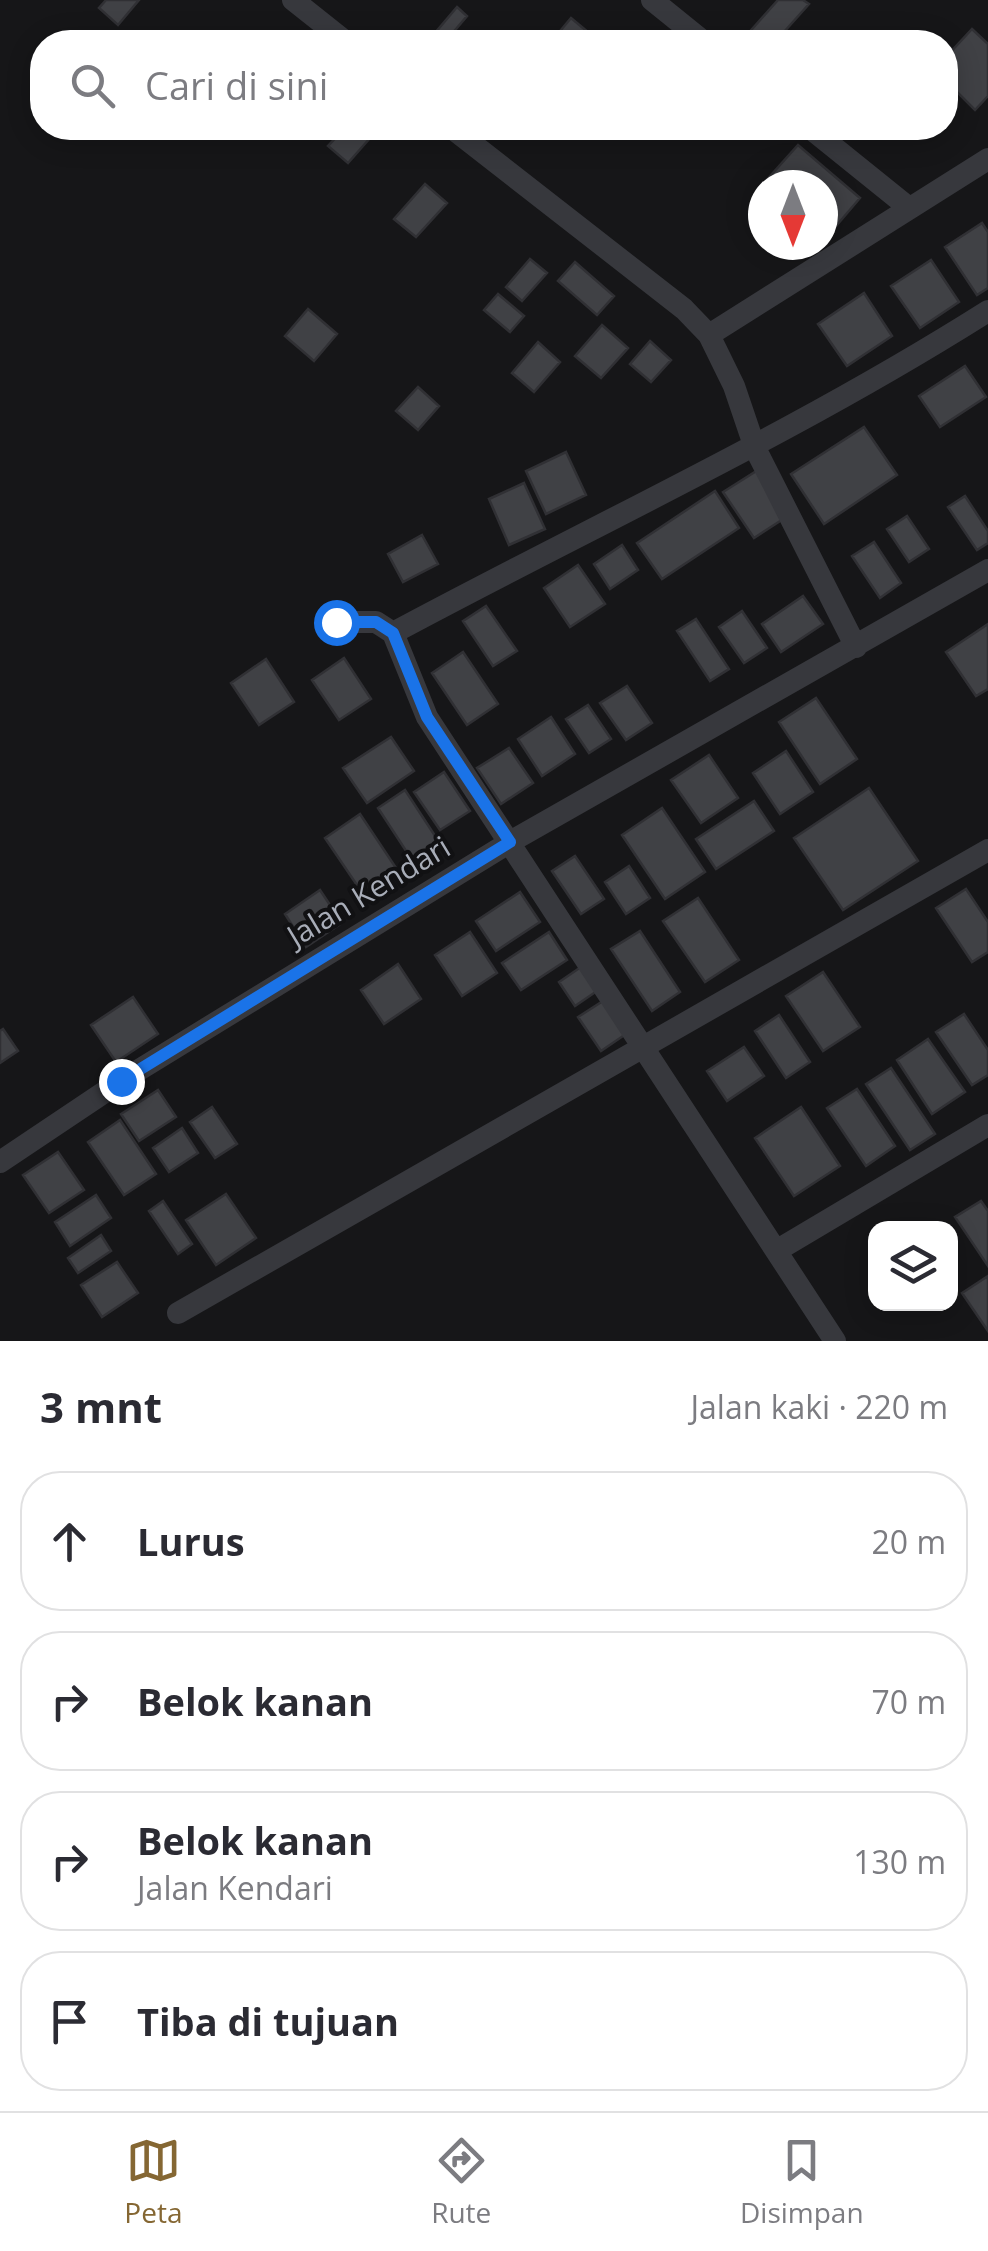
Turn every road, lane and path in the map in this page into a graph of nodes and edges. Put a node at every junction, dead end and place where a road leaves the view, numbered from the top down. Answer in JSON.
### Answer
{"nodes":[{"id":1,"x":293,"y":0,"type":"edge"},
{"id":2,"x":652,"y":0,"type":"edge"},
{"id":3,"x":331,"y":30,"type":"edge"},
{"id":4,"x":689,"y":30,"type":"edge"},
{"id":5,"x":467,"y":140,"type":"edge"},
{"id":6,"x":825,"y":140,"type":"edge"},
{"id":7,"x":988,"y":159,"type":"edge"},
{"id":8,"x":908,"y":207,"type":"junction"},
{"id":9,"x":988,"y":311,"type":"edge"},
{"id":10,"x":709,"y":335,"type":"junction"},
{"id":11,"x":754,"y":448,"type":"junction"},
{"id":12,"x":988,"y":570,"type":"edge"},
{"id":13,"x":336,"y":622,"type":"dead end"},
{"id":14,"x":393,"y":633,"type":"junction"},
{"id":15,"x":856,"y":647,"type":"junction"},
{"id":16,"x":510,"y":842,"type":"junction"},
{"id":17,"x":988,"y":850,"type":"edge"},
{"id":18,"x":644,"y":1048,"type":"junction"},
{"id":19,"x":988,"y":1124,"type":"edge"},
{"id":20,"x":0,"y":1162,"type":"edge"},
{"id":21,"x":776,"y":1250,"type":"junction"},
{"id":22,"x":178,"y":1312,"type":"dead end"},
{"id":23,"x":836,"y":1341,"type":"edge"}],
"edges":[{"from":1,"to":3,"type":"street"},
{"from":2,"to":4,"type":"street"},
{"from":5,"to":10,"type":"street"},
{"from":6,"to":8,"type":"street"},
{"from":7,"to":8,"type":"street"},
{"from":8,"to":10,"type":"street"},
{"from":9,"to":11,"type":"street"},
{"from":10,"to":11,"type":"street"},
{"from":11,"to":14,"type":"street"},
{"from":11,"to":15,"type":"street"},
{"from":12,"to":15,"type":"street","name":"Jalan Kendari"},
{"from":13,"to":14,"type":"street"},
{"from":14,"to":16,"type":"street"},
{"from":15,"to":16,"type":"street","name":"Jalan Kendari"},
{"from":16,"to":18,"type":"street"},
{"from":16,"to":20,"type":"street","name":"Jalan Kendari"},
{"from":17,"to":18,"type":"street"},
{"from":18,"to":21,"type":"street"},
{"from":18,"to":22,"type":"street"},
{"from":19,"to":21,"type":"street"},
{"from":21,"to":23,"type":"street"}]}
